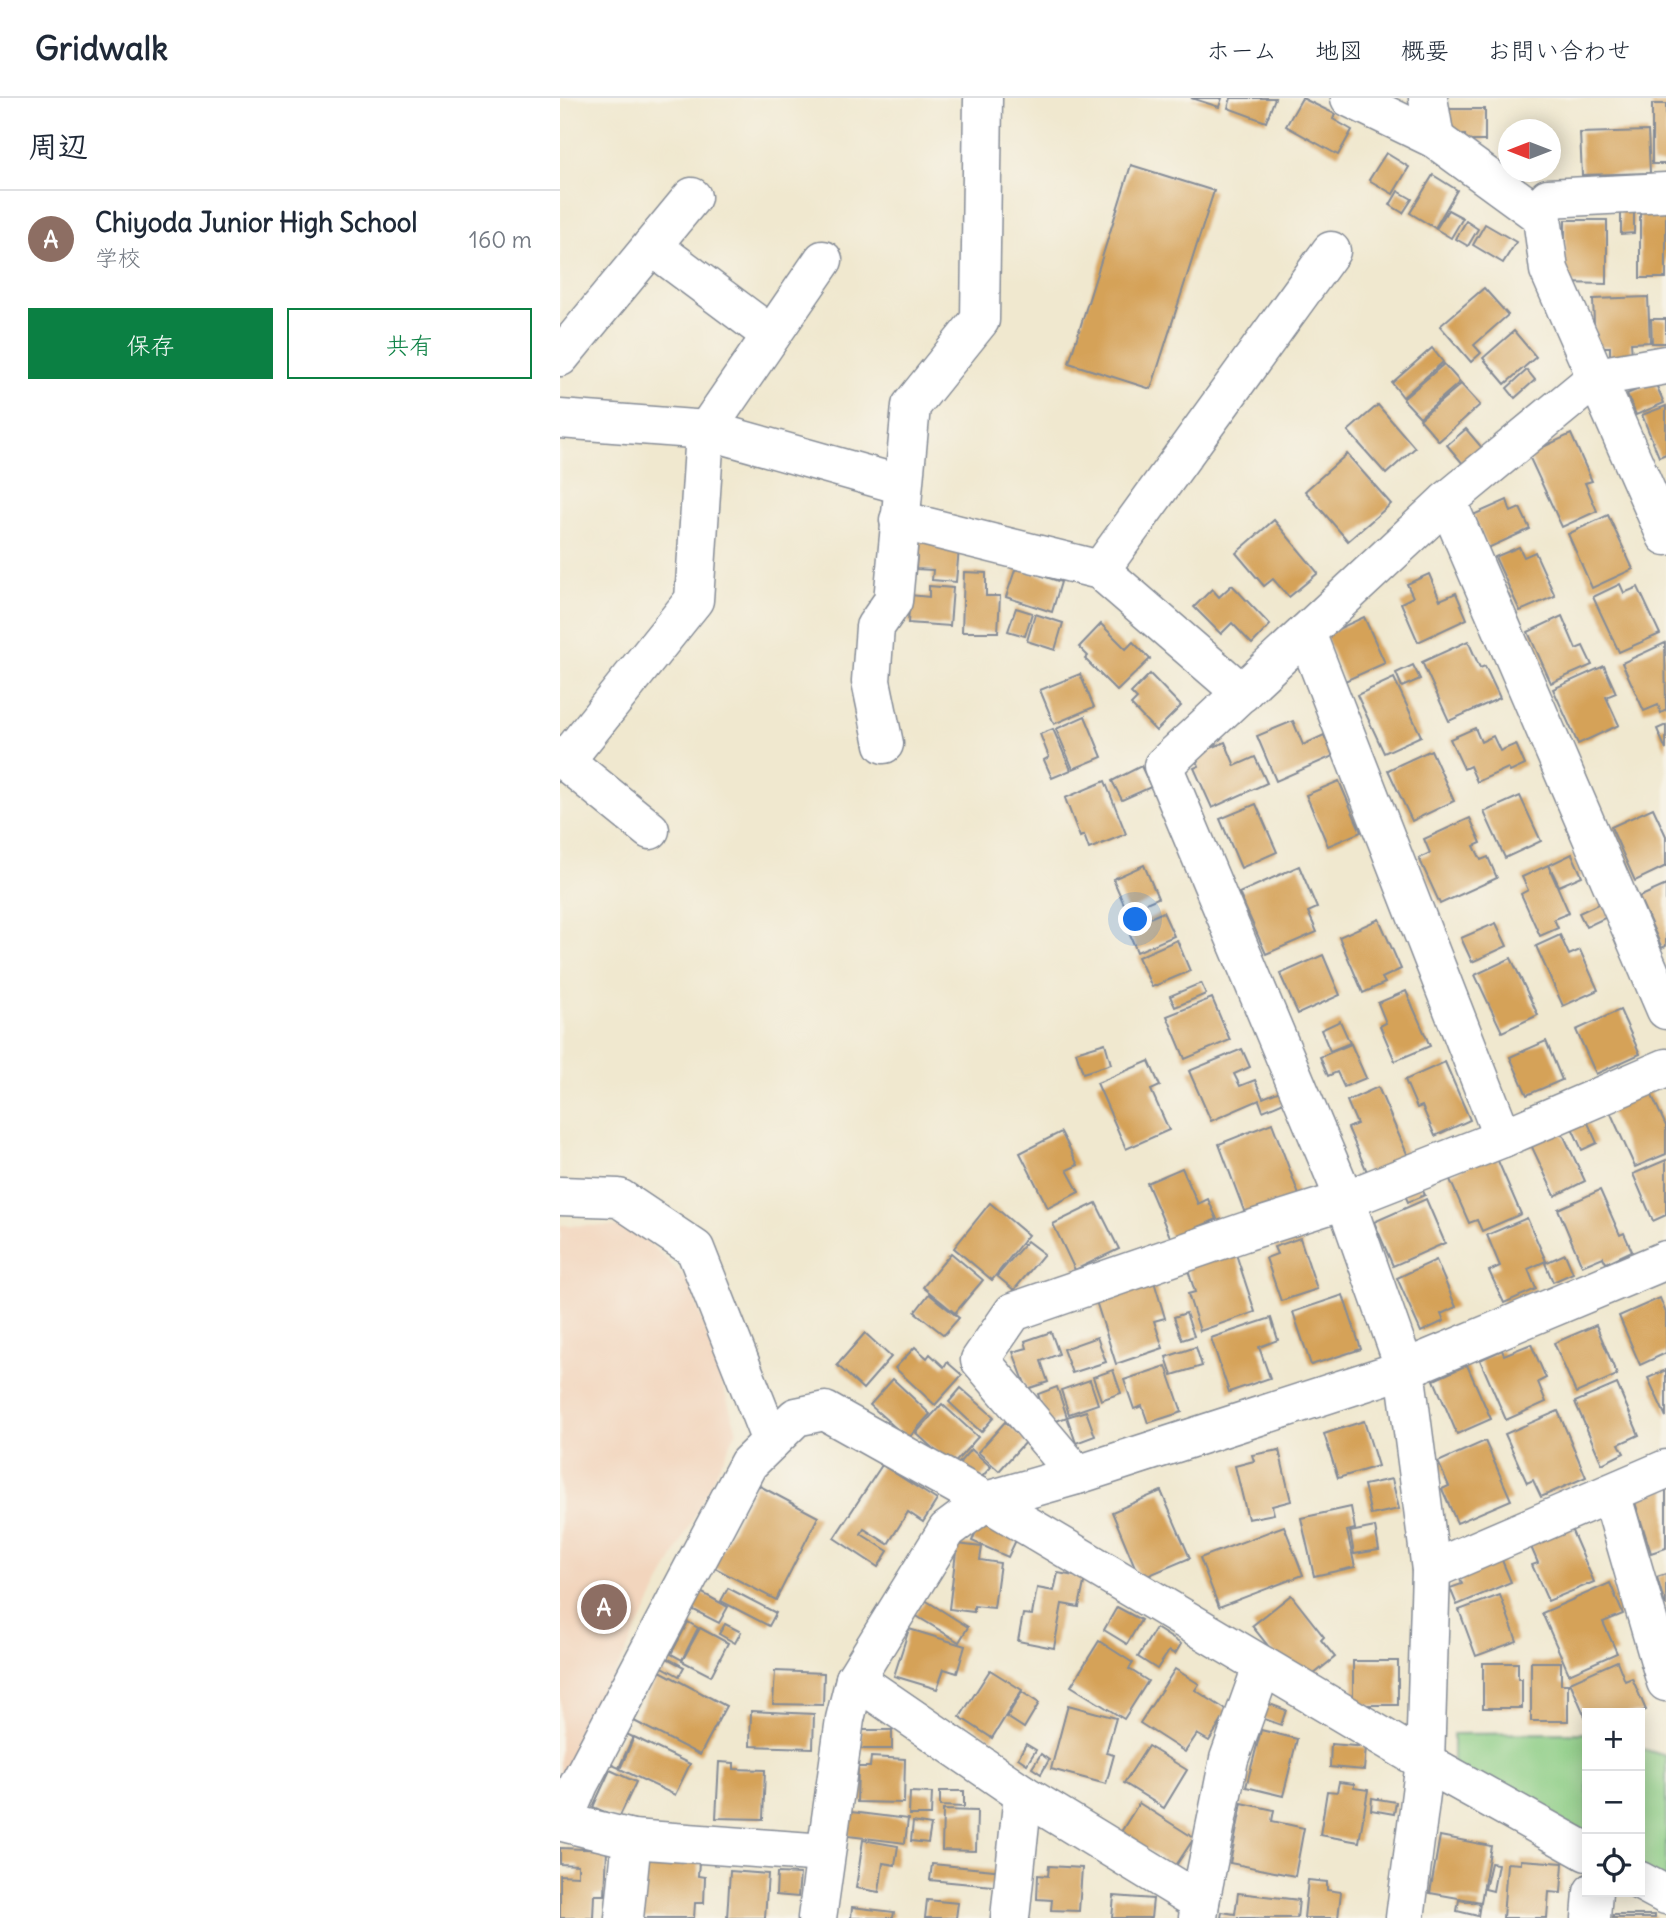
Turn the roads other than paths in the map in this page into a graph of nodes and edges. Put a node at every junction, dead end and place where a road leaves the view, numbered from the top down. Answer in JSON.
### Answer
{"nodes":[{"id":1,"x":983,"y":98,"type":"edge"},
{"id":2,"x":1350,"y":98,"type":"edge"},
{"id":3,"x":1428,"y":98,"type":"edge"},
{"id":4,"x":1435,"y":139,"type":"junction"},
{"id":5,"x":1666,"y":192,"type":"edge"},
{"id":6,"x":692,"y":197,"type":"dead end"},
{"id":7,"x":1542,"y":217,"type":"junction"},
{"id":8,"x":652,"y":246,"type":"junction"},
{"id":9,"x":1331,"y":251,"type":"dead end"},
{"id":10,"x":822,"y":260,"type":"dead end"},
{"id":11,"x":771,"y":335,"type":"junction"},
{"id":12,"x":560,"y":358,"type":"edge"},
{"id":13,"x":1666,"y":365,"type":"edge"},
{"id":14,"x":1597,"y":377,"type":"junction"},
{"id":15,"x":560,"y":419,"type":"edge"},
{"id":16,"x":706,"y":430,"type":"junction"},
{"id":17,"x":1447,"y":501,"type":"junction"},
{"id":18,"x":901,"y":503,"type":"junction"},
{"id":19,"x":1666,"y":536,"type":"edge"},
{"id":20,"x":1100,"y":570,"type":"junction"},
{"id":21,"x":1306,"y":634,"type":"junction"},
{"id":22,"x":1242,"y":693,"type":"junction"},
{"id":23,"x":884,"y":744,"type":"dead end"},
{"id":24,"x":562,"y":759,"type":"edge"},
{"id":25,"x":650,"y":830,"type":"dead end"},
{"id":26,"x":1666,"y":1010,"type":"edge"},
{"id":27,"x":1666,"y":1068,"type":"edge"},
{"id":28,"x":1503,"y":1138,"type":"junction"},
{"id":29,"x":560,"y":1196,"type":"edge"},
{"id":30,"x":1345,"y":1200,"type":"junction"},
{"id":31,"x":1666,"y":1260,"type":"edge"},
{"id":32,"x":1405,"y":1369,"type":"junction"},
{"id":33,"x":771,"y":1441,"type":"junction"},
{"id":34,"x":1666,"y":1469,"type":"edge"},
{"id":35,"x":1077,"y":1475,"type":"junction"},
{"id":36,"x":1611,"y":1493,"type":"junction"},
{"id":37,"x":986,"y":1502,"type":"junction"},
{"id":38,"x":1431,"y":1570,"type":"junction"},
{"id":39,"x":1262,"y":1667,"type":"junction"},
{"id":40,"x":855,"y":1679,"type":"junction"},
{"id":41,"x":1666,"y":1682,"type":"edge"},
{"id":42,"x":1424,"y":1762,"type":"junction"},
{"id":43,"x":1023,"y":1794,"type":"junction"},
{"id":44,"x":632,"y":1839,"type":"junction"},
{"id":45,"x":1582,"y":1849,"type":"edge"},
{"id":46,"x":825,"y":1853,"type":"junction"},
{"id":47,"x":1645,"y":1884,"type":"edge"},
{"id":48,"x":1666,"y":1895,"type":"edge"},
{"id":49,"x":1593,"y":1897,"type":"edge"},
{"id":50,"x":1199,"y":1910,"type":"edge"},
{"id":51,"x":624,"y":1918,"type":"edge"},
{"id":52,"x":817,"y":1918,"type":"edge"},
{"id":53,"x":1010,"y":1918,"type":"edge"},
{"id":54,"x":1405,"y":1918,"type":"edge"},
{"id":55,"x":1591,"y":1918,"type":"edge"}],
"edges":[{"from":1,"to":18,"type":"street"},
{"from":2,"to":4,"type":"street"},
{"from":3,"to":4,"type":"street"},
{"from":4,"to":7,"type":"street"},
{"from":5,"to":7,"type":"street"},
{"from":6,"to":8,"type":"street"},
{"from":7,"to":14,"type":"street"},
{"from":8,"to":11,"type":"street"},
{"from":8,"to":12,"type":"street"},
{"from":9,"to":20,"type":"street"},
{"from":10,"to":11,"type":"street"},
{"from":11,"to":16,"type":"street"},
{"from":13,"to":14,"type":"street"},
{"from":14,"to":17,"type":"street"},
{"from":14,"to":19,"type":"street"},
{"from":15,"to":16,"type":"street"},
{"from":16,"to":18,"type":"street"},
{"from":16,"to":24,"type":"street"},
{"from":17,"to":21,"type":"street"},
{"from":17,"to":26,"type":"street"},
{"from":18,"to":20,"type":"street"},
{"from":18,"to":23,"type":"street"},
{"from":20,"to":22,"type":"street"},
{"from":21,"to":22,"type":"street"},
{"from":21,"to":28,"type":"street"},
{"from":22,"to":30,"type":"street"},
{"from":24,"to":25,"type":"street"},
{"from":27,"to":28,"type":"street"},
{"from":28,"to":30,"type":"street"},
{"from":29,"to":33,"type":"street"},
{"from":30,"to":32,"type":"street"},
{"from":30,"to":35,"type":"street"},
{"from":31,"to":32,"type":"street"},
{"from":32,"to":35,"type":"street"},
{"from":32,"to":38,"type":"street"},
{"from":33,"to":37,"type":"street"},
{"from":33,"to":44,"type":"street"},
{"from":34,"to":36,"type":"street"},
{"from":35,"to":37,"type":"street"},
{"from":36,"to":38,"type":"street"},
{"from":36,"to":41,"type":"street"},
{"from":37,"to":39,"type":"street"},
{"from":37,"to":40,"type":"street"},
{"from":38,"to":42,"type":"street"},
{"from":39,"to":42,"type":"street"},
{"from":39,"to":50,"type":"street"},
{"from":40,"to":43,"type":"street"},
{"from":40,"to":46,"type":"street"},
{"from":42,"to":45,"type":"street"},
{"from":42,"to":54,"type":"street"},
{"from":43,"to":50,"type":"street"},
{"from":43,"to":53,"type":"street"},
{"from":44,"to":46,"type":"street"},
{"from":44,"to":51,"type":"street"},
{"from":46,"to":52,"type":"street"},
{"from":47,"to":48,"type":"street"},
{"from":49,"to":55,"type":"street"}]}
